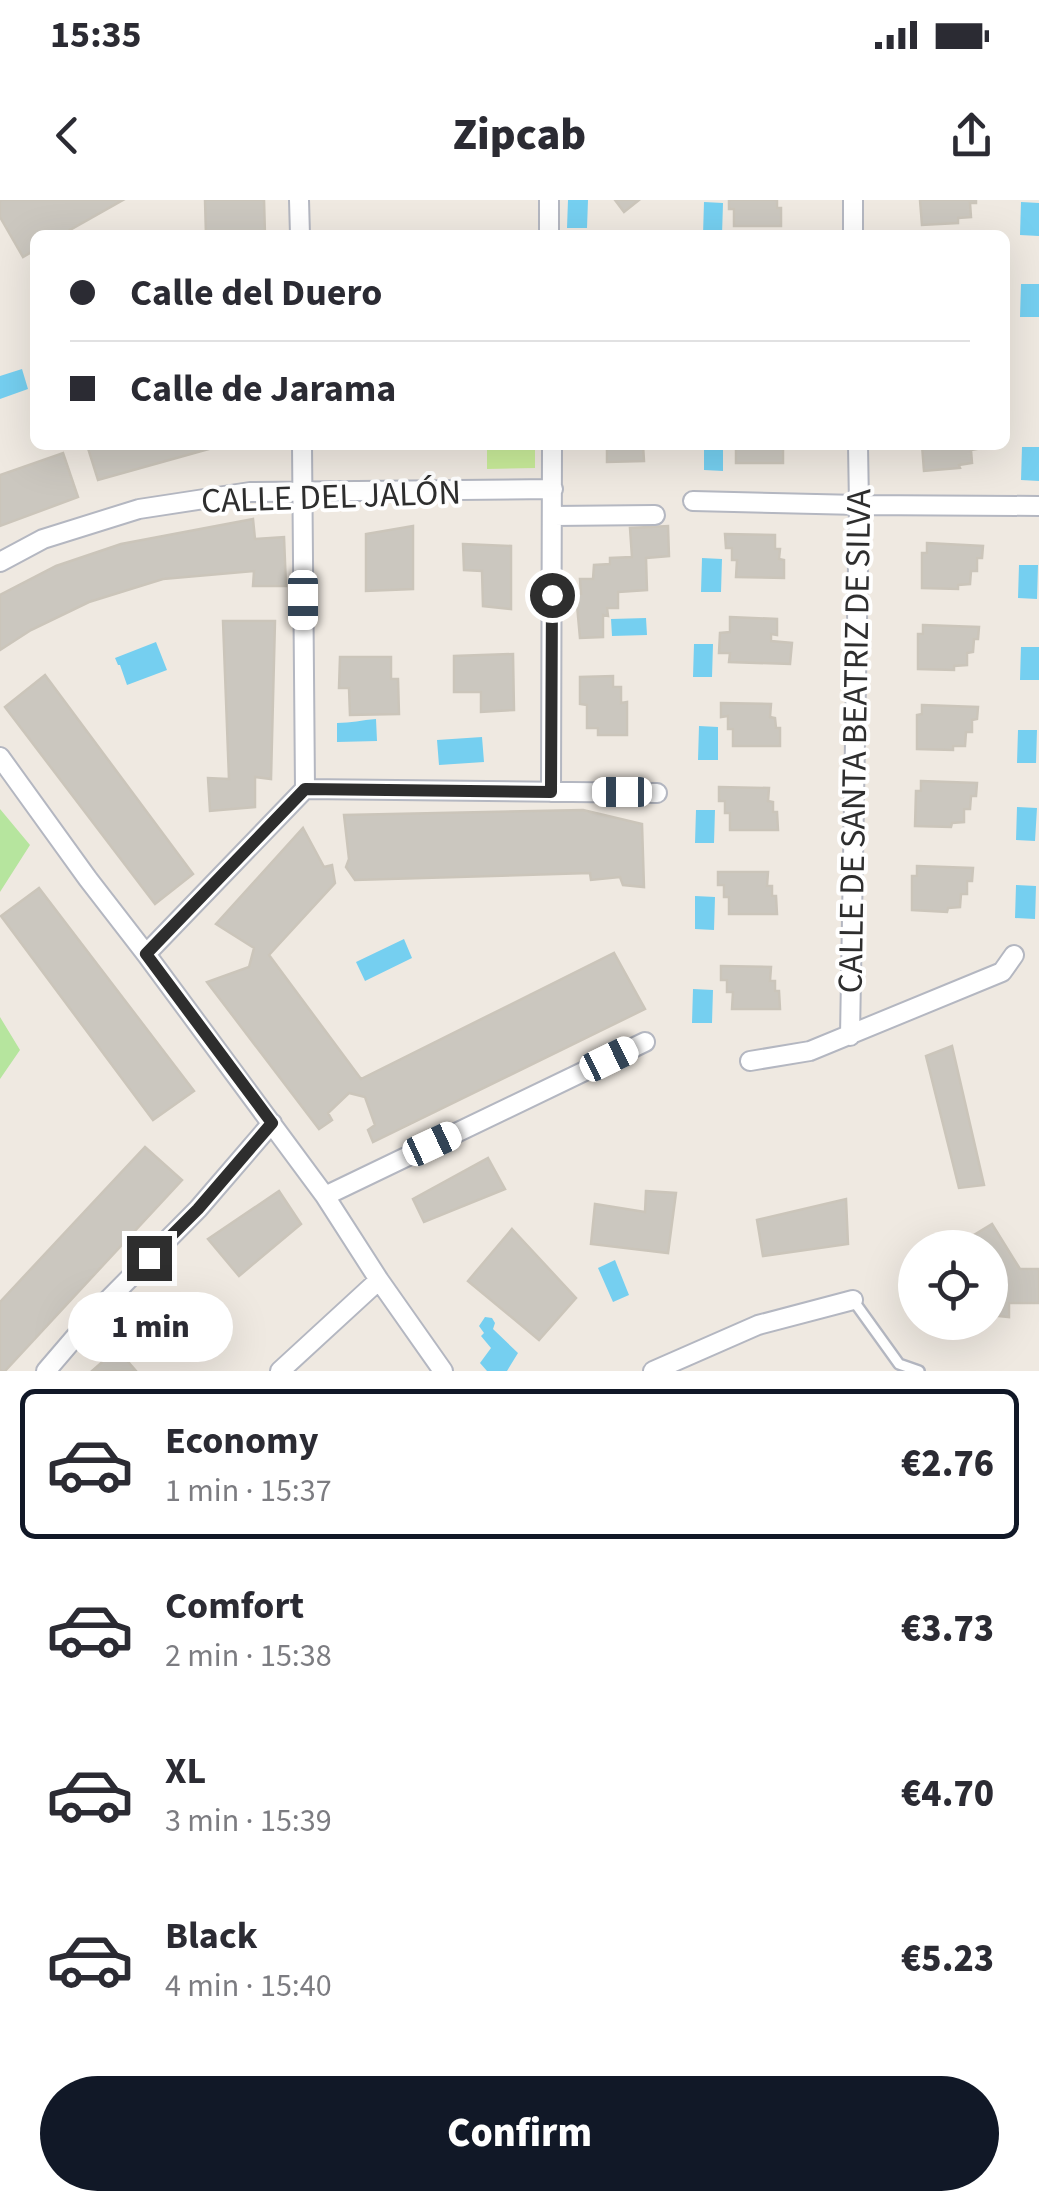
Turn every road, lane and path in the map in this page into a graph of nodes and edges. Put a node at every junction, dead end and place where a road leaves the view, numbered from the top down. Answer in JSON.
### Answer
{"nodes":[{"id":1,"x":299,"y":200,"type":"edge"},
{"id":2,"x":549,"y":200,"type":"edge"},
{"id":3,"x":852,"y":200,"type":"edge"},
{"id":4,"x":300,"y":230,"type":"edge"},
{"id":5,"x":549,"y":230,"type":"edge"},
{"id":6,"x":853,"y":230,"type":"edge"},
{"id":7,"x":302,"y":450,"type":"edge"},
{"id":8,"x":552,"y":450,"type":"edge"},
{"id":9,"x":858,"y":450,"type":"edge"},
{"id":10,"x":553,"y":489,"type":"junction"},
{"id":11,"x":302,"y":492,"type":"junction"},
{"id":12,"x":693,"y":500,"type":"dead end"},
{"id":13,"x":859,"y":505,"type":"junction"},
{"id":14,"x":1039,"y":506,"type":"edge"},
{"id":15,"x":655,"y":515,"type":"dead end"},
{"id":16,"x":553,"y":516,"type":"junction"},
{"id":17,"x":0,"y":562,"type":"edge"},
{"id":18,"x":0,"y":757,"type":"edge"},
{"id":19,"x":305,"y":789,"type":"junction"},
{"id":20,"x":551,"y":792,"type":"junction"},
{"id":21,"x":657,"y":793,"type":"dead end"},
{"id":22,"x":146,"y":954,"type":"junction"},
{"id":23,"x":1014,"y":956,"type":"dead end"},
{"id":24,"x":850,"y":1036,"type":"junction"},
{"id":25,"x":645,"y":1042,"type":"dead end"},
{"id":26,"x":750,"y":1061,"type":"dead end"},
{"id":27,"x":272,"y":1123,"type":"junction"},
{"id":28,"x":325,"y":1196,"type":"junction"},
{"id":29,"x":378,"y":1280,"type":"junction"},
{"id":30,"x":853,"y":1300,"type":"joint"},
{"id":31,"x":46,"y":1371,"type":"edge"},
{"id":32,"x":280,"y":1371,"type":"edge"},
{"id":33,"x":444,"y":1371,"type":"edge"},
{"id":34,"x":653,"y":1371,"type":"edge"},
{"id":35,"x":919,"y":1371,"type":"edge"}],
"edges":[{"from":1,"to":4,"type":"street"},
{"from":2,"to":5,"type":"street"},
{"from":3,"to":6,"type":"street"},
{"from":7,"to":11,"type":"street"},
{"from":8,"to":10,"type":"street"},
{"from":9,"to":13,"type":"street","name":"CALLE DE SANTA BEATRIZ DE SILVA"},
{"from":10,"to":11,"type":"street","name":"CALLE DEL JALÓN"},
{"from":10,"to":16,"type":"street"},
{"from":11,"to":17,"type":"street","name":"CALLE DEL JALÓN"},
{"from":11,"to":19,"type":"street"},
{"from":12,"to":13,"type":"street"},
{"from":13,"to":14,"type":"street"},
{"from":13,"to":24,"type":"street","name":"CALLE DE SANTA BEATRIZ DE SILVA"},
{"from":15,"to":16,"type":"street"},
{"from":16,"to":20,"type":"street"},
{"from":18,"to":22,"type":"street"},
{"from":19,"to":20,"type":"street"},
{"from":19,"to":22,"type":"street"},
{"from":20,"to":21,"type":"street"},
{"from":22,"to":27,"type":"street"},
{"from":23,"to":24,"type":"street","name":"CALLE DE SANTA BEATRIZ DE SILVA"},
{"from":24,"to":26,"type":"street","name":"CALLE DE SANTA BEATRIZ DE SILVA"},
{"from":25,"to":28,"type":"street"},
{"from":27,"to":28,"type":"street"},
{"from":27,"to":31,"type":"street"},
{"from":28,"to":29,"type":"street"},
{"from":29,"to":32,"type":"street"},
{"from":29,"to":33,"type":"street"},
{"from":30,"to":34,"type":"street"},
{"from":30,"to":35,"type":"lane"}]}
